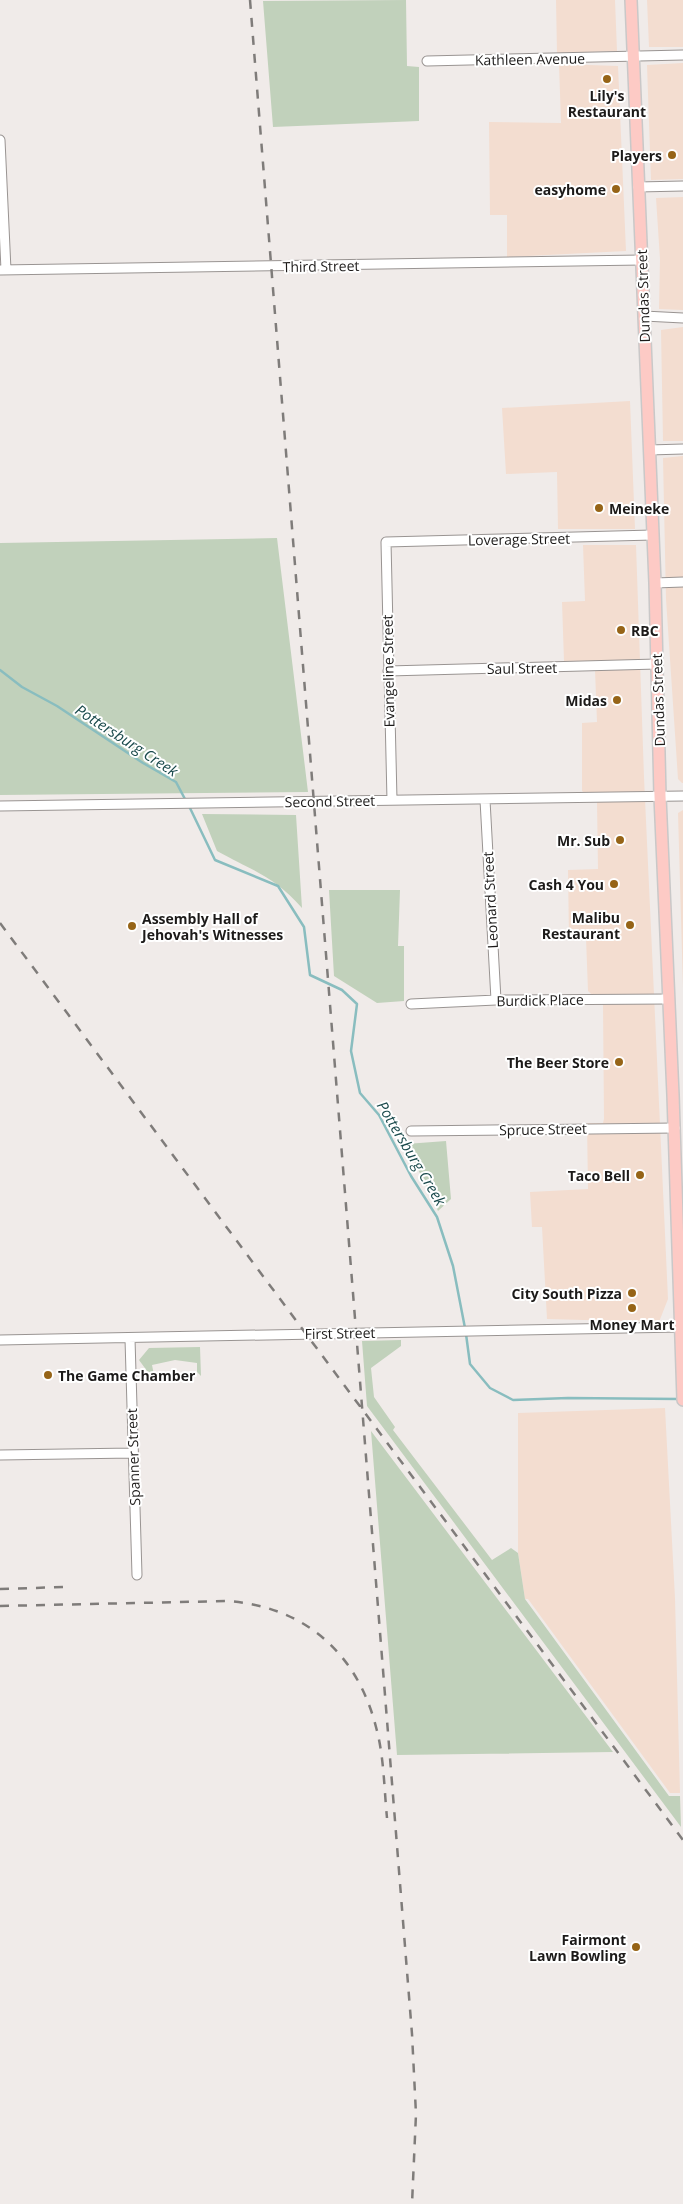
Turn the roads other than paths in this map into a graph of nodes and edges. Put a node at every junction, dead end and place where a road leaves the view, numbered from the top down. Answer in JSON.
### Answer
{"nodes":[{"id":1,"x":631,"y":0,"type":"edge"},
{"id":2,"x":683,"y":55,"type":"edge"},
{"id":3,"x":633,"y":57,"type":"junction"},
{"id":4,"x":427,"y":61,"type":"dead end"},
{"id":5,"x":0,"y":140,"type":"edge"},
{"id":6,"x":683,"y":186,"type":"edge"},
{"id":7,"x":638,"y":188,"type":"junction"},
{"id":8,"x":642,"y":260,"type":"junction"},
{"id":9,"x":3,"y":270,"type":"edge"},
{"id":10,"x":644,"y":316,"type":"junction"},
{"id":11,"x":683,"y":318,"type":"edge"},
{"id":12,"x":683,"y":448,"type":"edge"},
{"id":13,"x":649,"y":450,"type":"junction"},
{"id":14,"x":653,"y":535,"type":"junction"},
{"id":15,"x":386,"y":542,"type":"joint"},
{"id":16,"x":683,"y":582,"type":"edge"},
{"id":17,"x":655,"y":583,"type":"junction"},
{"id":18,"x":657,"y":664,"type":"junction"},
{"id":19,"x":388,"y":671,"type":"junction"},
{"id":20,"x":660,"y":796,"type":"junction"},
{"id":21,"x":683,"y":796,"type":"edge"},
{"id":22,"x":392,"y":800,"type":"junction"},
{"id":23,"x":485,"y":800,"type":"junction"},
{"id":24,"x":0,"y":806,"type":"edge"},
{"id":25,"x":669,"y":999,"type":"junction"},
{"id":26,"x":496,"y":1000,"type":"junction"},
{"id":27,"x":411,"y":1004,"type":"dead end"},
{"id":28,"x":678,"y":1095,"type":"edge"},
{"id":29,"x":675,"y":1128,"type":"junction"},
{"id":30,"x":411,"y":1131,"type":"dead end"},
{"id":31,"x":680,"y":1327,"type":"junction"},
{"id":32,"x":130,"y":1339,"type":"junction"},
{"id":33,"x":0,"y":1340,"type":"edge"},
{"id":34,"x":682,"y":1385,"type":"edge"},
{"id":35,"x":683,"y":1400,"type":"edge"},
{"id":36,"x":133,"y":1453,"type":"junction"},
{"id":37,"x":0,"y":1455,"type":"edge"},
{"id":38,"x":137,"y":1575,"type":"dead end"}],
"edges":[{"from":1,"to":3,"type":"main road","name":"Dundas Street"},
{"from":2,"to":3,"type":"street","name":"Kathleen Avenue"},
{"from":3,"to":4,"type":"street","name":"Kathleen Avenue"},
{"from":3,"to":7,"type":"main road","name":"Dundas Street"},
{"from":5,"to":9,"type":"street"},
{"from":6,"to":7,"type":"street"},
{"from":7,"to":8,"type":"main road","name":"Dundas Street"},
{"from":8,"to":9,"type":"street","name":"Third Street"},
{"from":8,"to":10,"type":"main road","name":"Dundas Street"},
{"from":10,"to":11,"type":"street"},
{"from":10,"to":13,"type":"main road","name":"Dundas Street"},
{"from":12,"to":13,"type":"street"},
{"from":13,"to":14,"type":"main road","name":"Dundas Street"},
{"from":14,"to":15,"type":"street","name":"Loverage Street"},
{"from":14,"to":17,"type":"main road","name":"Dundas Street"},
{"from":15,"to":19,"type":"street","name":"Evangeline Street"},
{"from":16,"to":17,"type":"street"},
{"from":17,"to":18,"type":"main road","name":"Dundas Street"},
{"from":18,"to":19,"type":"street","name":"Saul Street"},
{"from":18,"to":20,"type":"main road","name":"Dundas Street"},
{"from":19,"to":22,"type":"street","name":"Evangeline Street"},
{"from":20,"to":21,"type":"street","name":"Second Street"},
{"from":20,"to":23,"type":"street","name":"Second Street"},
{"from":20,"to":25,"type":"main road","name":"Dundas Street"},
{"from":22,"to":23,"type":"street","name":"Second Street"},
{"from":22,"to":24,"type":"street","name":"Second Street"},
{"from":23,"to":26,"type":"street","name":"Leonard Street"},
{"from":25,"to":26,"type":"street","name":"Burdick Place"},
{"from":25,"to":28,"type":"main road","name":"Dundas Street"},
{"from":26,"to":27,"type":"street","name":"Burdick Place"},
{"from":28,"to":29,"type":"main road","name":"Dundas Street"},
{"from":29,"to":30,"type":"street","name":"Spruce Street"},
{"from":29,"to":31,"type":"main road","name":"Dundas Street"},
{"from":31,"to":32,"type":"street","name":"First Street"},
{"from":31,"to":34,"type":"main road","name":"Dundas Street"},
{"from":32,"to":33,"type":"street","name":"First Street"},
{"from":32,"to":36,"type":"street","name":"Spanner Street"},
{"from":34,"to":35,"type":"main road","name":"Dundas Street"},
{"from":36,"to":37,"type":"street"},
{"from":36,"to":38,"type":"street","name":"Spanner Street"}]}
